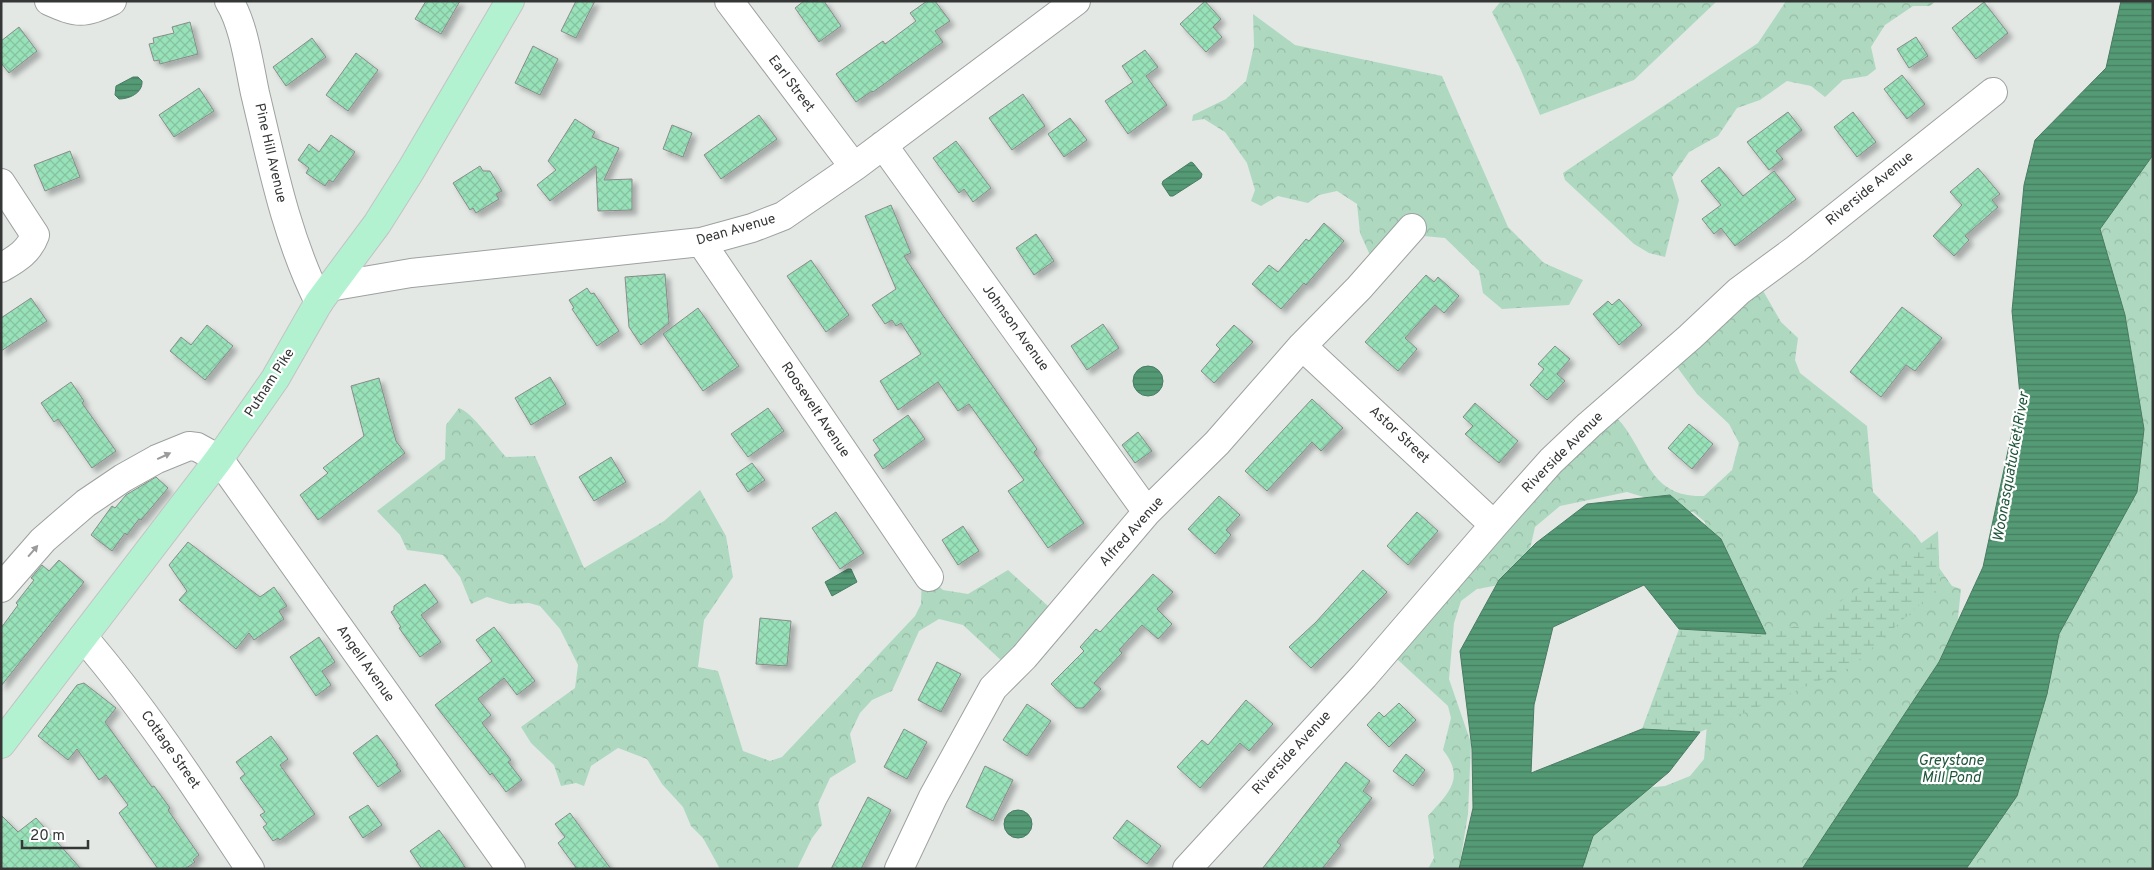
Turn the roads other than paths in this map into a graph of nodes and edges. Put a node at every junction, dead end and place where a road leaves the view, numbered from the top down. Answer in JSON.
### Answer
{"nodes":[{"id":1,"x":49,"y":1,"type":"edge"},
{"id":2,"x":112,"y":1,"type":"edge"},
{"id":3,"x":229,"y":1,"type":"edge"},
{"id":4,"x":510,"y":1,"type":"edge"},
{"id":5,"x":729,"y":1,"type":"edge"},
{"id":6,"x":1076,"y":1,"type":"edge"},
{"id":7,"x":1993,"y":92,"type":"dead end"},
{"id":8,"x":883,"y":145,"type":"junction"},
{"id":9,"x":854,"y":167,"type":"junction"},
{"id":10,"x":1,"y":183,"type":"edge"},
{"id":11,"x":1412,"y":228,"type":"dead end"},
{"id":12,"x":701,"y":242,"type":"junction"},
{"id":13,"x":1,"y":268,"type":"edge"},
{"id":14,"x":324,"y":294,"type":"junction"},
{"id":15,"x":1302,"y":346,"type":"junction"},
{"id":16,"x":218,"y":459,"type":"junction"},
{"id":17,"x":1147,"y":512,"type":"junction"},
{"id":18,"x":1494,"y":525,"type":"junction"},
{"id":19,"x":928,"y":578,"type":"dead end"},
{"id":20,"x":1,"y":588,"type":"edge"},
{"id":21,"x":83,"y":637,"type":"junction"},
{"id":22,"x":1,"y":744,"type":"edge"},
{"id":23,"x":250,"y":869,"type":"edge"},
{"id":24,"x":511,"y":869,"type":"edge"},
{"id":25,"x":899,"y":869,"type":"edge"},
{"id":26,"x":1186,"y":869,"type":"edge"}],
"edges":[{"from":1,"to":2,"type":"street"},
{"from":3,"to":14,"type":"street","name":"Pine Hill Avenue"},
{"from":4,"to":14,"type":"main road","name":"Putnam Pike"},
{"from":5,"to":9,"type":"street","name":"Earl Street"},
{"from":6,"to":8,"type":"street","name":"Dean Avenue"},
{"from":7,"to":18,"type":"street","name":"Riverside Avenue"},
{"from":8,"to":9,"type":"street","name":"Dean Avenue"},
{"from":8,"to":17,"type":"street","name":"Johnson Avenue"},
{"from":9,"to":12,"type":"street","name":"Dean Avenue"},
{"from":10,"to":13,"type":"street"},
{"from":11,"to":15,"type":"street","name":"Alfred Avenue"},
{"from":12,"to":14,"type":"street","name":"Dean Avenue"},
{"from":12,"to":19,"type":"street","name":"Roosevelt Avenue"},
{"from":14,"to":16,"type":"main road","name":"Putnam Pike"},
{"from":15,"to":17,"type":"street","name":"Alfred Avenue"},
{"from":15,"to":18,"type":"street","name":"Astor Street"},
{"from":20,"to":16,"type":"street","one_way":true},
{"from":16,"to":21,"type":"main road","name":"Putnam Pike"},
{"from":16,"to":24,"type":"street","name":"Angell Avenue"},
{"from":17,"to":25,"type":"street","name":"Alfred Avenue"},
{"from":18,"to":26,"type":"street","name":"Riverside Avenue"},
{"from":21,"to":22,"type":"main road","name":"Putnam Pike"},
{"from":21,"to":23,"type":"street","name":"Cottage Street"}]}
